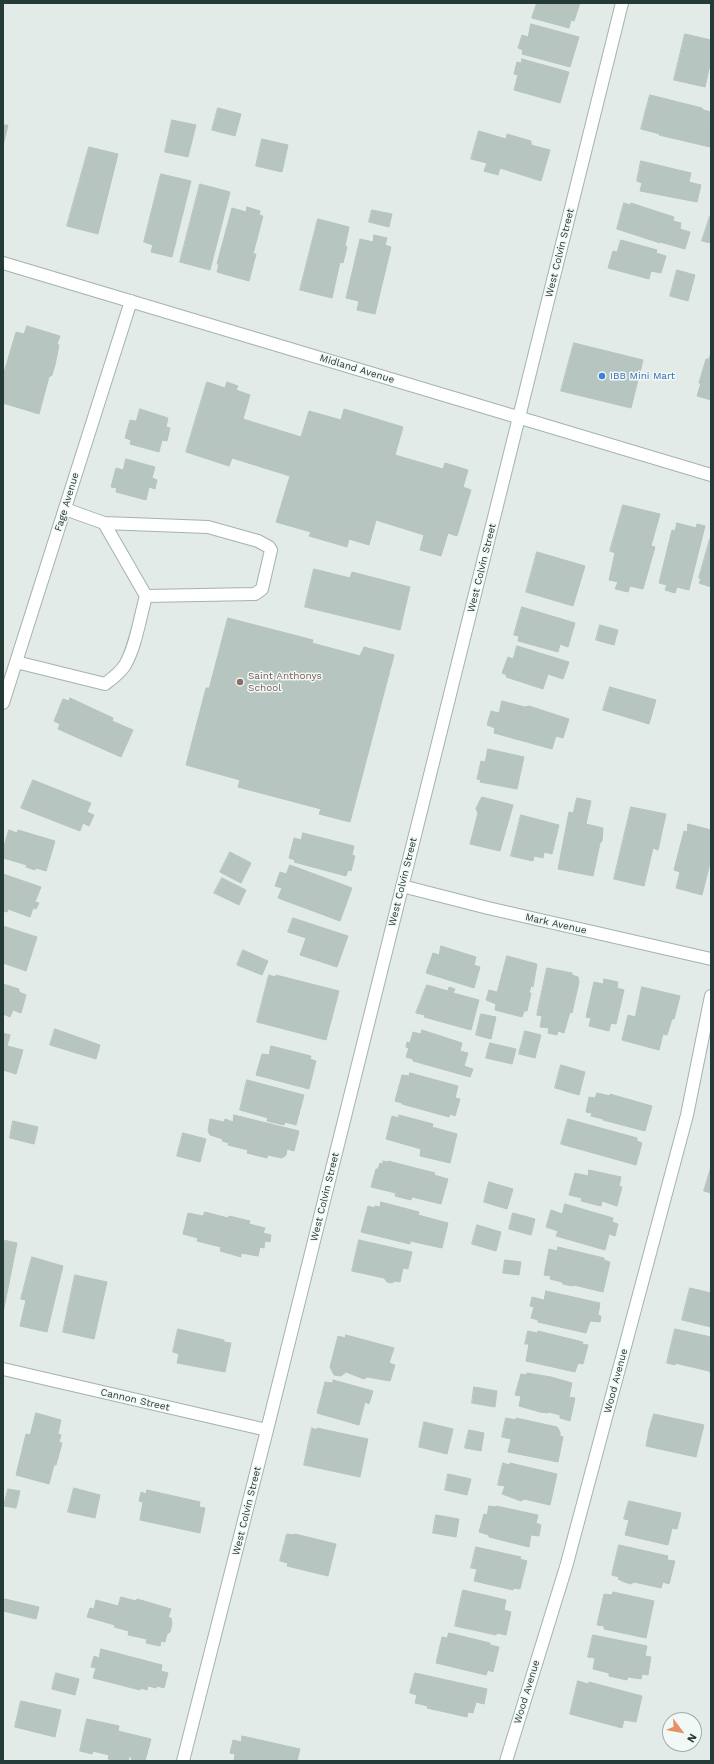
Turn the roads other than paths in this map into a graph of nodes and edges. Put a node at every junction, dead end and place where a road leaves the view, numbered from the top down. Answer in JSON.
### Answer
{"nodes":[{"id":1,"x":622,"y":3,"type":"edge"},
{"id":2,"x":3,"y":263,"type":"edge"},
{"id":3,"x":131,"y":301,"type":"junction"},
{"id":4,"x":519,"y":418,"type":"junction"},
{"id":5,"x":711,"y":475,"type":"edge"},
{"id":6,"x":65,"y":509,"type":"junction"},
{"id":7,"x":104,"y":523,"type":"junction"},
{"id":8,"x":146,"y":596,"type":"junction"},
{"id":9,"x":16,"y":662,"type":"junction"},
{"id":10,"x":3,"y":703,"type":"edge"},
{"id":11,"x":402,"y":886,"type":"junction"},
{"id":12,"x":711,"y":959,"type":"edge"},
{"id":13,"x":711,"y":996,"type":"edge"},
{"id":14,"x":3,"y":1369,"type":"edge"},
{"id":15,"x":267,"y":1430,"type":"junction"},
{"id":16,"x":183,"y":1761,"type":"edge"},
{"id":17,"x":506,"y":1761,"type":"edge"}],
"edges":[{"from":1,"to":4,"type":"street","name":"West Colvin Street"},
{"from":2,"to":3,"type":"street","name":"Midland Avenue"},
{"from":3,"to":4,"type":"street","name":"Midland Avenue"},
{"from":3,"to":6,"type":"street","name":"Fage Avenue"},
{"from":4,"to":5,"type":"street","name":"Midland Avenue"},
{"from":4,"to":11,"type":"street","name":"West Colvin Street"},
{"from":6,"to":7,"type":"street"},
{"from":6,"to":9,"type":"street","name":"Fage Avenue"},
{"from":7,"to":8,"type":"street"},
{"from":7,"to":8,"type":"street"},
{"from":8,"to":9,"type":"street"},
{"from":9,"to":10,"type":"street","name":"Fage Avenue"},
{"from":11,"to":12,"type":"street","name":"Mark Avenue"},
{"from":11,"to":15,"type":"street","name":"West Colvin Street"},
{"from":13,"to":17,"type":"street","name":"Wood Avenue"},
{"from":14,"to":15,"type":"street","name":"Cannon Street"},
{"from":15,"to":16,"type":"street","name":"West Colvin Street"}]}
